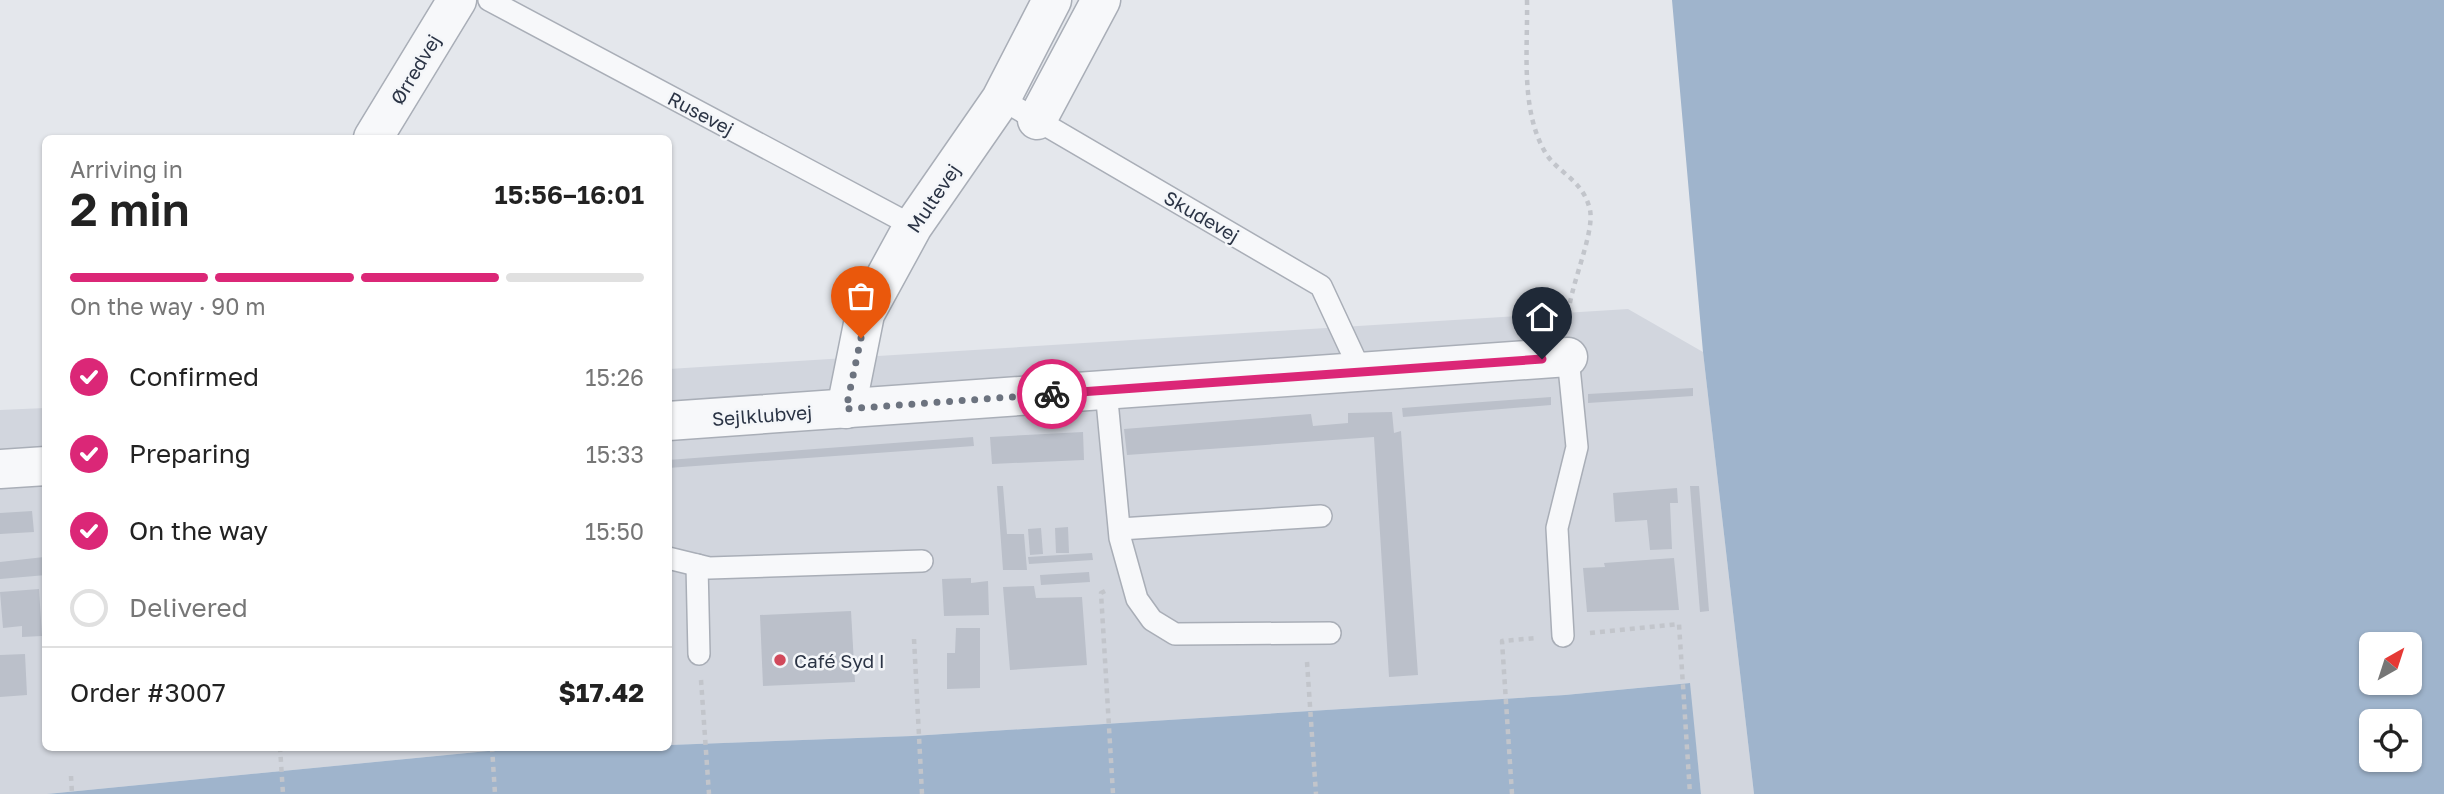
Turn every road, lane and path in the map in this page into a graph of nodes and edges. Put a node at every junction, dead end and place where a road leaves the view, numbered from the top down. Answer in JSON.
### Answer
{"nodes":[{"id":1,"x":457,"y":0,"type":"edge"},
{"id":2,"x":489,"y":0,"type":"edge"},
{"id":3,"x":1052,"y":0,"type":"edge"},
{"id":4,"x":1101,"y":0,"type":"edge"},
{"id":5,"x":1527,"y":0,"type":"edge"},
{"id":6,"x":1001,"y":99,"type":"junction"},
{"id":7,"x":1037,"y":120,"type":"junction"},
{"id":8,"x":375,"y":135,"type":"edge"},
{"id":9,"x":913,"y":226,"type":"junction"},
{"id":10,"x":1568,"y":357,"type":"junction"},
{"id":11,"x":1361,"y":372,"type":"junction"},
{"id":12,"x":1106,"y":390,"type":"junction"},
{"id":13,"x":846,"y":409,"type":"junction"},
{"id":14,"x":672,"y":421,"type":"edge"},
{"id":15,"x":42,"y":466,"type":"edge"},
{"id":16,"x":0,"y":469,"type":"edge"},
{"id":17,"x":1321,"y":516,"type":"dead end"},
{"id":18,"x":1120,"y":529,"type":"junction"},
{"id":19,"x":672,"y":559,"type":"edge"},
{"id":20,"x":922,"y":561,"type":"dead end"},
{"id":21,"x":697,"y":565,"type":"junction"},
{"id":22,"x":1132,"y":579,"type":"junction"},
{"id":23,"x":1330,"y":633,"type":"dead end"},
{"id":24,"x":1305,"y":634,"type":"junction"},
{"id":25,"x":1563,"y":636,"type":"dead end"},
{"id":26,"x":914,"y":639,"type":"dead end"},
{"id":27,"x":699,"y":654,"type":"joint"},
{"id":28,"x":1682,"y":680,"type":"dead end"},
{"id":29,"x":1505,"y":697,"type":"dead end"},
{"id":30,"x":280,"y":751,"type":"edge"},
{"id":31,"x":492,"y":751,"type":"edge"},
{"id":32,"x":71,"y":776,"type":"dead end"},
{"id":33,"x":72,"y":794,"type":"edge"},
{"id":34,"x":283,"y":794,"type":"edge"},
{"id":35,"x":495,"y":794,"type":"edge"},
{"id":36,"x":709,"y":794,"type":"edge"},
{"id":37,"x":922,"y":794,"type":"edge"},
{"id":38,"x":1113,"y":794,"type":"edge"},
{"id":39,"x":1316,"y":794,"type":"edge"},
{"id":40,"x":1512,"y":794,"type":"edge"},
{"id":41,"x":1690,"y":794,"type":"edge"}],
"edges":[{"from":1,"to":8,"type":"street","name":"Ørredvej"},
{"from":2,"to":9,"type":"lane","name":"Rusevej"},
{"from":3,"to":6,"type":"street","name":"Multevej"},
{"from":4,"to":7,"type":"street"},
{"from":5,"to":10,"type":"path"},
{"from":6,"to":7,"type":"lane","name":"Skudevej"},
{"from":6,"to":9,"type":"street","name":"Multevej"},
{"from":7,"to":11,"type":"lane","name":"Skudevej"},
{"from":9,"to":13,"type":"street","name":"Multevej"},
{"from":10,"to":11,"type":"street","name":"Sejlklubvej"},
{"from":10,"to":25,"type":"lane"},
{"from":11,"to":12,"type":"street","name":"Sejlklubvej"},
{"from":12,"to":13,"type":"street","name":"Sejlklubvej"},
{"from":12,"to":18,"type":"lane"},
{"from":13,"to":14,"type":"street","name":"Sejlklubvej"},
{"from":15,"to":16,"type":"street"},
{"from":17,"to":18,"type":"lane"},
{"from":18,"to":22,"type":"lane"},
{"from":19,"to":21,"type":"lane"},
{"from":20,"to":21,"type":"lane"},
{"from":21,"to":27,"type":"lane"},
{"from":22,"to":24,"type":"lane"},
{"from":22,"to":38,"type":"path"},
{"from":23,"to":24,"type":"lane"},
{"from":24,"to":39,"type":"path"},
{"from":26,"to":37,"type":"path"},
{"from":27,"to":36,"type":"path"},
{"from":28,"to":41,"type":"path"},
{"from":29,"to":40,"type":"path"},
{"from":30,"to":34,"type":"path"},
{"from":31,"to":35,"type":"path"},
{"from":32,"to":33,"type":"path"}]}
